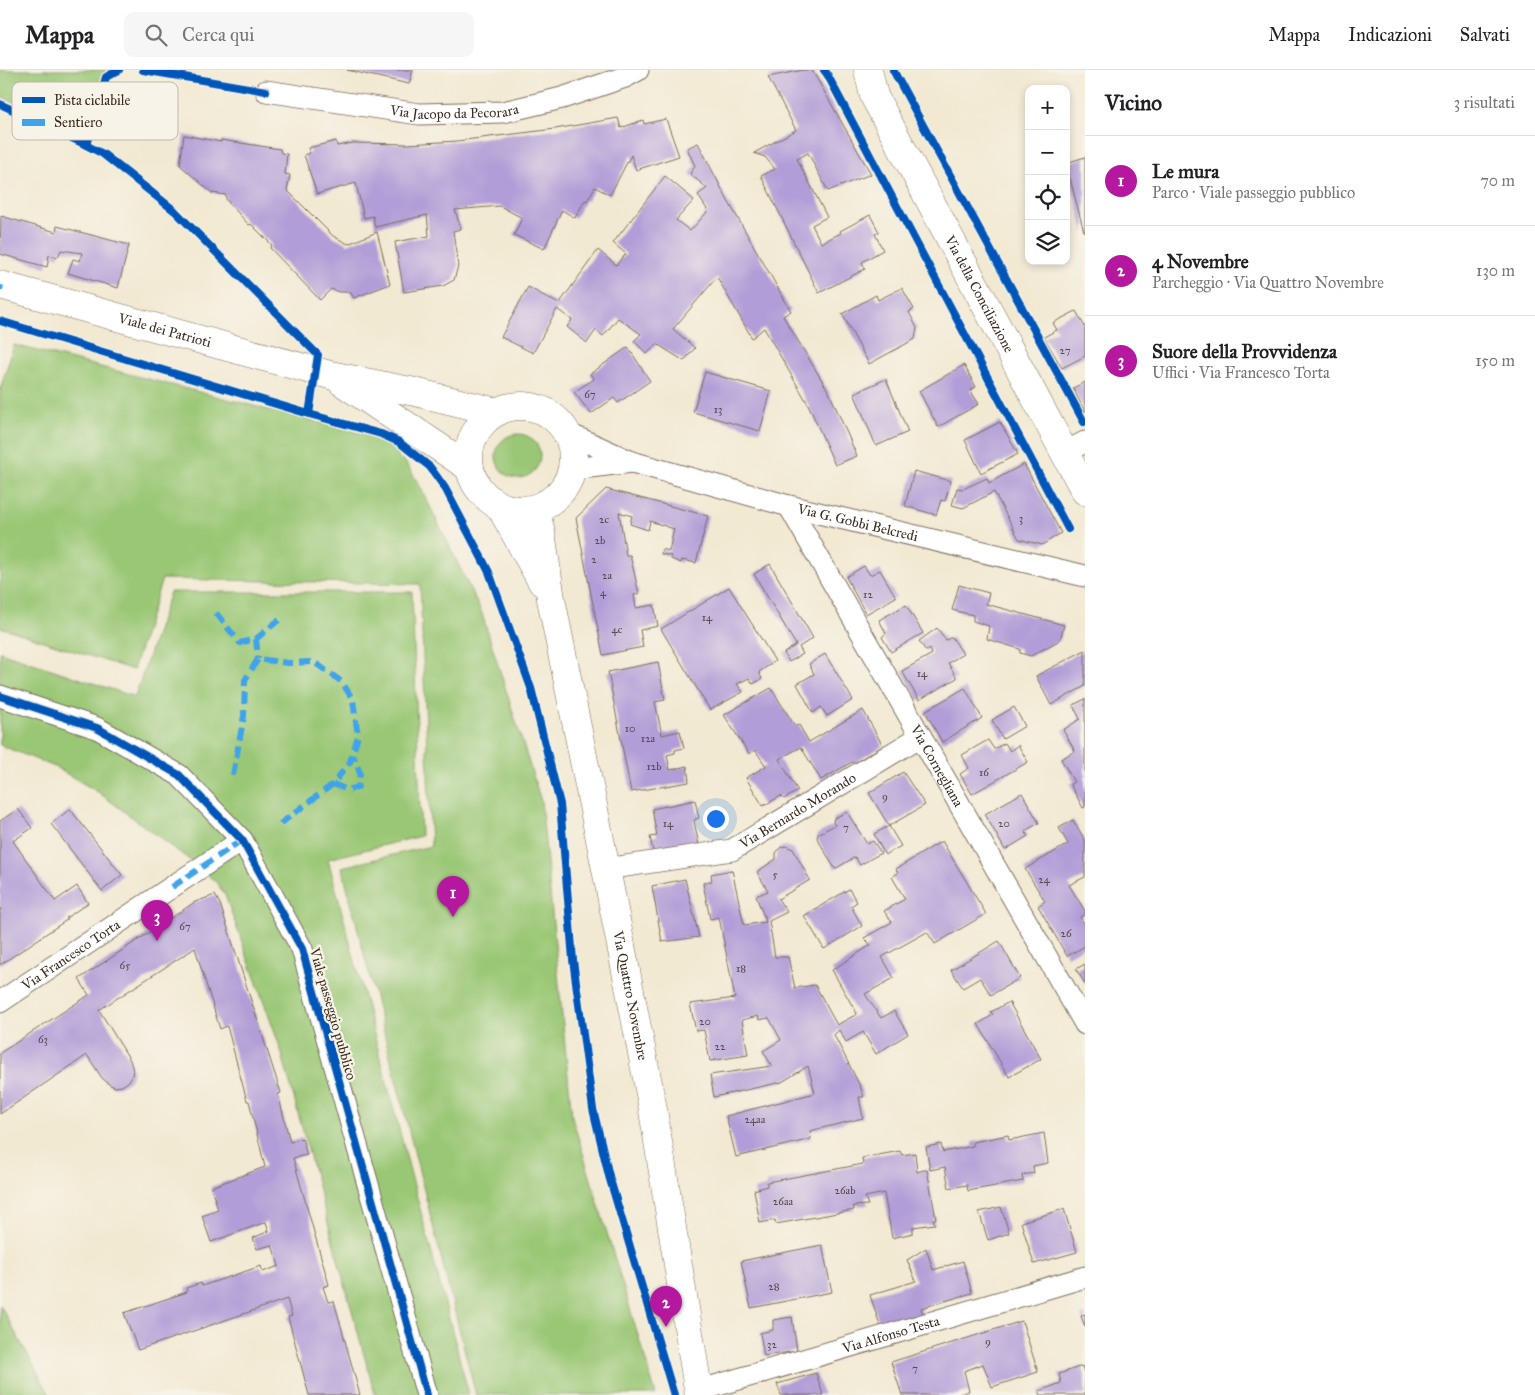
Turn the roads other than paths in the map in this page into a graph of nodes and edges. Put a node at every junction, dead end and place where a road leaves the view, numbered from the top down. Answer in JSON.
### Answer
{"nodes":[{"id":1,"x":638,"y":70,"type":"edge"},
{"id":2,"x":847,"y":70,"type":"edge"},
{"id":3,"x":868,"y":70,"type":"edge"},
{"id":4,"x":266,"y":92,"type":"dead end"},
{"id":5,"x":874,"y":96,"type":"junction"},
{"id":6,"x":0,"y":287,"type":"edge"},
{"id":7,"x":330,"y":374,"type":"junction"},
{"id":8,"x":497,"y":412,"type":"junction"},
{"id":9,"x":567,"y":433,"type":"junction"},
{"id":10,"x":1075,"y":447,"type":"edge"},
{"id":11,"x":632,"y":462,"type":"junction"},
{"id":12,"x":470,"y":468,"type":"junction"},
{"id":13,"x":573,"y":469,"type":"junction"},
{"id":14,"x":1085,"y":491,"type":"edge"},
{"id":15,"x":500,"y":506,"type":"junction"},
{"id":16,"x":789,"y":506,"type":"junction"},
{"id":17,"x":535,"y":509,"type":"junction"},
{"id":18,"x":1085,"y":576,"type":"edge"},
{"id":19,"x":551,"y":598,"type":"junction"},
{"id":20,"x":0,"y":696,"type":"edge"},
{"id":21,"x":921,"y":736,"type":"junction"},
{"id":22,"x":242,"y":840,"type":"junction"},
{"id":23,"x":606,"y":869,"type":"junction"},
{"id":24,"x":0,"y":1002,"type":"edge"},
{"id":25,"x":1085,"y":1024,"type":"edge"},
{"id":26,"x":1085,"y":1277,"type":"edge"},
{"id":27,"x":698,"y":1393,"type":"edge"},
{"id":28,"x":427,"y":1395,"type":"edge"}],
"edges":[{"from":1,"to":4,"type":"street","name":"Via Jacopo da Pecorara"},
{"from":2,"to":5,"type":"main road"},
{"from":3,"to":5,"type":"main road"},
{"from":5,"to":10,"type":"main road","name":"Via della Conciliazione"},
{"from":6,"to":7,"type":"main road","name":"Viale dei Patrioti"},
{"from":7,"to":8,"type":"main road","name":"Viale dei Patrioti"},
{"from":7,"to":12,"type":"main road","name":"Viale dei Patrioti"},
{"from":8,"to":9,"type":"main road","name":"Viale dei Patrioti"},
{"from":8,"to":12,"type":"main road","name":"Viale dei Patrioti"},
{"from":9,"to":11,"type":"street","name":"Via G. Gobbi Belcredi"},
{"from":9,"to":13,"type":"main road"},
{"from":10,"to":14,"type":"main road","name":"Via della Conciliazione"},
{"from":11,"to":13,"type":"street","name":"Via G. Gobbi Belcredi"},
{"from":11,"to":16,"type":"street","name":"Via G. Gobbi Belcredi"},
{"from":12,"to":15,"type":"main road","name":"Viale dei Patrioti"},
{"from":13,"to":17,"type":"main road"},
{"from":15,"to":17,"type":"main road","name":"Viale dei Patrioti"},
{"from":15,"to":19,"type":"main road","name":"Via Quattro Novembre"},
{"from":16,"to":18,"type":"street","name":"Via G. Gobbi Belcredi"},
{"from":16,"to":21,"type":"street","name":"Via Cornegliana"},
{"from":17,"to":19,"type":"main road","name":"Via Quattro Novembre"},
{"from":19,"to":23,"type":"main road","name":"Via Quattro Novembre"},
{"from":20,"to":22,"type":"street","name":"Viale passeggio pubblico"},
{"from":21,"to":23,"type":"street","name":"Via Bernardo Morando"},
{"from":21,"to":25,"type":"street","name":"Via Cornegliana"},
{"from":22,"to":24,"type":"street","name":"Via Francesco Torta"},
{"from":22,"to":28,"type":"street","name":"Viale passeggio pubblico"},
{"from":23,"to":27,"type":"main road","name":"Via Quattro Novembre"},
{"from":26,"to":27,"type":"street","name":"Via Alfonso Testa"}]}
